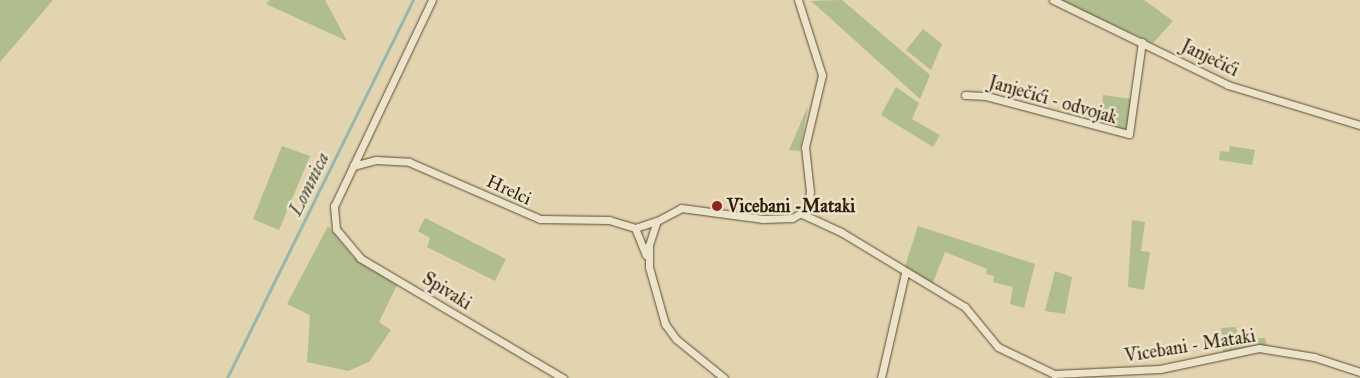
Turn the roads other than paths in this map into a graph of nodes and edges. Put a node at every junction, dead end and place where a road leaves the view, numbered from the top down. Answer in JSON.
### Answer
{"nodes":[{"id":1,"x":432,"y":0,"type":"edge"},
{"id":2,"x":798,"y":0,"type":"edge"},
{"id":3,"x":1053,"y":0,"type":"edge"},
{"id":4,"x":1142,"y":42,"type":"junction"},
{"id":5,"x":964,"y":95,"type":"dead end"},
{"id":6,"x":1360,"y":125,"type":"edge"},
{"id":7,"x":353,"y":166,"type":"junction"},
{"id":8,"x":802,"y":214,"type":"junction"},
{"id":9,"x":657,"y":221,"type":"junction"},
{"id":10,"x":635,"y":228,"type":"junction"},
{"id":11,"x":647,"y":257,"type":"junction"},
{"id":12,"x":904,"y":273,"type":"junction"},
{"id":13,"x":1360,"y":372,"type":"edge"},
{"id":14,"x":563,"y":378,"type":"edge"},
{"id":15,"x":724,"y":378,"type":"edge"},
{"id":16,"x":881,"y":378,"type":"edge"}],
"edges":[{"from":1,"to":7,"type":"street"},
{"from":2,"to":8,"type":"street"},
{"from":3,"to":4,"type":"street","name":"Janječići"},
{"from":4,"to":5,"type":"street","name":"Janječići - odvojak"},
{"from":4,"to":6,"type":"street","name":"Janječići"},
{"from":7,"to":10,"type":"street","name":"Hrelci"},
{"from":7,"to":14,"type":"street","name":"Spivaki"},
{"from":8,"to":9,"type":"street"},
{"from":8,"to":12,"type":"street","name":"Vicebani - Mataki"},
{"from":9,"to":10,"type":"street"},
{"from":9,"to":11,"type":"street"},
{"from":10,"to":11,"type":"street"},
{"from":11,"to":15,"type":"street"},
{"from":12,"to":13,"type":"street","name":"Vicebani - Mataki"},
{"from":12,"to":16,"type":"street"}]}
